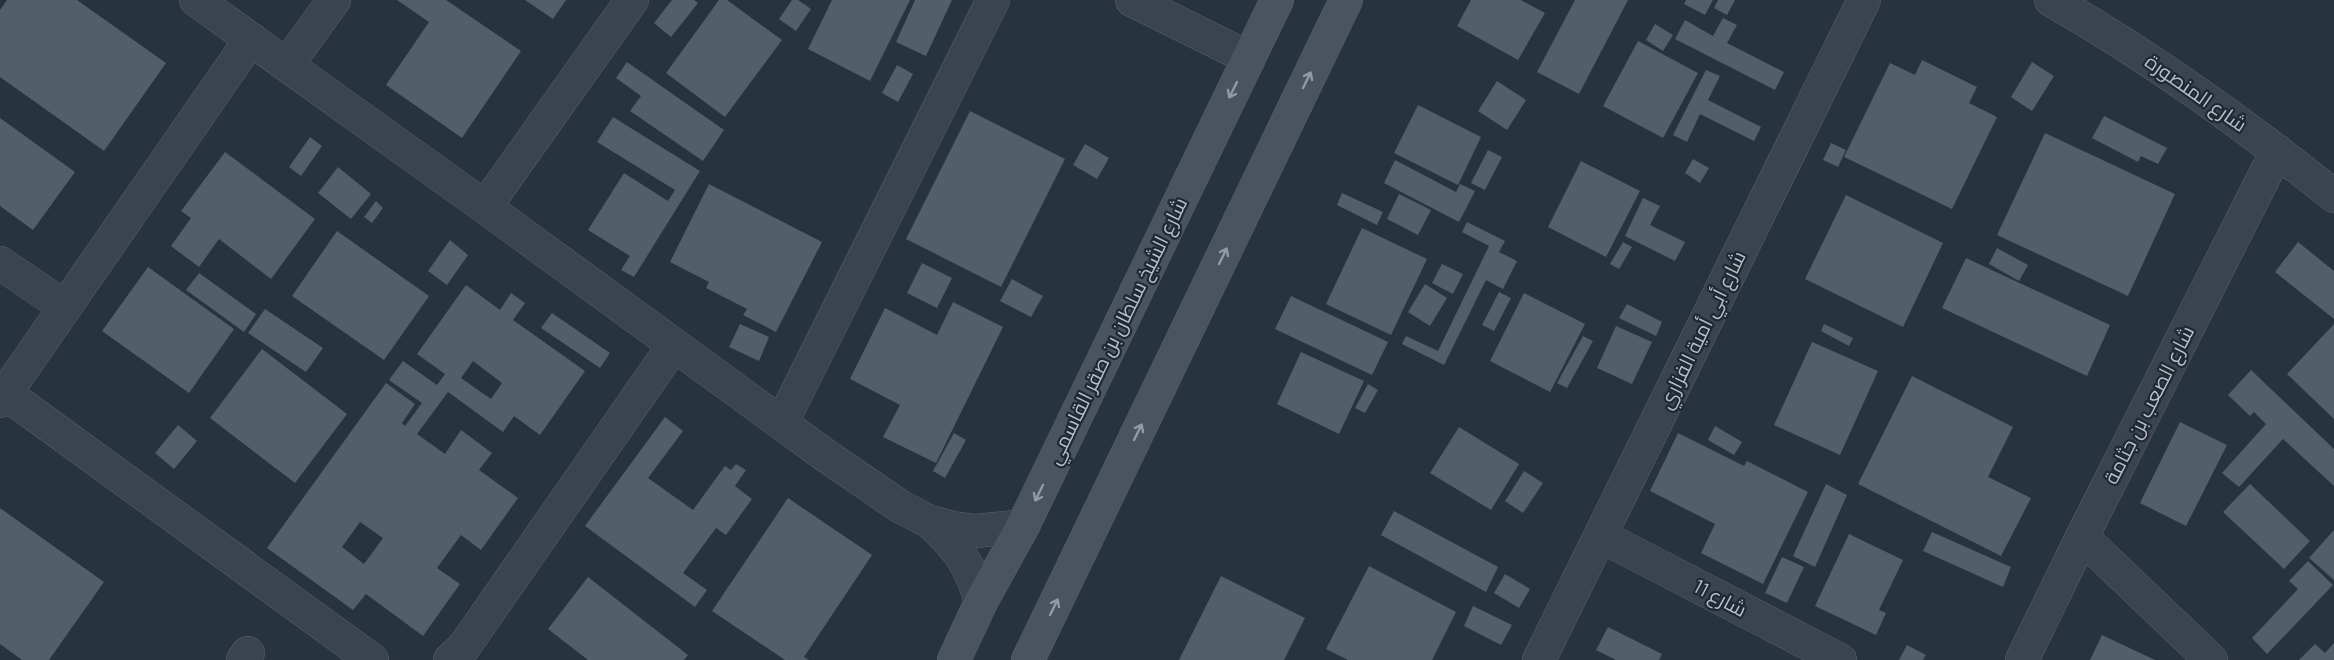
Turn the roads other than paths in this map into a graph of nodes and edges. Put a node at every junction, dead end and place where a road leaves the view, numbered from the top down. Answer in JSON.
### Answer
{"nodes":[{"id":1,"x":196,"y":0,"type":"edge"},
{"id":2,"x":334,"y":0,"type":"edge"},
{"id":3,"x":632,"y":0,"type":"edge"},
{"id":4,"x":993,"y":0,"type":"edge"},
{"id":5,"x":1131,"y":0,"type":"edge"},
{"id":6,"x":1277,"y":0,"type":"edge"},
{"id":7,"x":1346,"y":0,"type":"edge"},
{"id":8,"x":1864,"y":0,"type":"edge"},
{"id":9,"x":2051,"y":0,"type":"edge"},
{"id":10,"x":251,"y":39,"type":"junction"},
{"id":11,"x":1249,"y":58,"type":"junction"},
{"id":12,"x":287,"y":65,"type":"junction"},
{"id":13,"x":2277,"y":151,"type":"junction"},
{"id":14,"x":2334,"y":196,"type":"edge"},
{"id":15,"x":485,"y":207,"type":"junction"},
{"id":16,"x":0,"y":263,"type":"edge"},
{"id":17,"x":65,"y":307,"type":"junction"},
{"id":18,"x":674,"y":345,"type":"junction"},
{"id":19,"x":2,"y":397,"type":"edge"},
{"id":20,"x":782,"y":422,"type":"junction"},
{"id":21,"x":930,"y":522,"type":"junction"},
{"id":22,"x":1023,"y":526,"type":"junction"},
{"id":23,"x":1601,"y":536,"type":"junction"},
{"id":24,"x":2082,"y":537,"type":"junction"},
{"id":25,"x":981,"y":602,"type":"junction"},
{"id":26,"x":372,"y":660,"type":"edge"},
{"id":27,"x":450,"y":660,"type":"edge"},
{"id":28,"x":954,"y":660,"type":"edge"},
{"id":29,"x":1028,"y":660,"type":"edge"},
{"id":30,"x":1539,"y":660,"type":"edge"},
{"id":31,"x":1840,"y":660,"type":"edge"},
{"id":32,"x":2022,"y":660,"type":"edge"},
{"id":33,"x":2211,"y":660,"type":"edge"}],
"edges":[{"from":1,"to":10,"type":"street"},
{"from":2,"to":12,"type":"street"},
{"from":3,"to":15,"type":"street"},
{"from":4,"to":20,"type":"street"},
{"from":5,"to":11,"type":"street"},
{"from":6,"to":11,"type":"main road","name":"شارع الشيخ سلطان بن صقر القاسمي"},
{"from":29,"to":7,"type":"main road","one_way":true},
{"from":8,"to":23,"type":"street","name":"شارع أبي أمية الفزاري"},
{"from":9,"to":13,"type":"street","name":"شارع المنصورة"},
{"from":10,"to":12,"type":"street"},
{"from":10,"to":17,"type":"street"},
{"from":11,"to":22,"type":"main road","name":"شارع الشيخ سلطان بن صقر القاسمي","one_way":true},
{"from":12,"to":15,"type":"street"},
{"from":13,"to":14,"type":"street","name":"شارع المنصورة"},
{"from":13,"to":24,"type":"street","name":"شارع الصعب بن جثامة"},
{"from":15,"to":18,"type":"street"},
{"from":16,"to":17,"type":"street"},
{"from":17,"to":19,"type":"street"},
{"from":18,"to":20,"type":"street"},
{"from":18,"to":27,"type":"street"},
{"from":19,"to":26,"type":"street"},
{"from":20,"to":21,"type":"street"},
{"from":21,"to":22,"type":"street"},
{"from":21,"to":25,"type":"street"},
{"from":22,"to":25,"type":"main road","name":"شارع الشيخ سلطان بن صقر القاسمي"},
{"from":23,"to":30,"type":"street","name":"شارع أبي أمية الفزاري"},
{"from":23,"to":31,"type":"street","name":"شارع 11"},
{"from":24,"to":32,"type":"street","name":"شارع الصعب بن جثامة"},
{"from":24,"to":33,"type":"street"},
{"from":25,"to":28,"type":"main road","name":"شارع الشيخ سلطان بن صقر القاسمي"}]}
